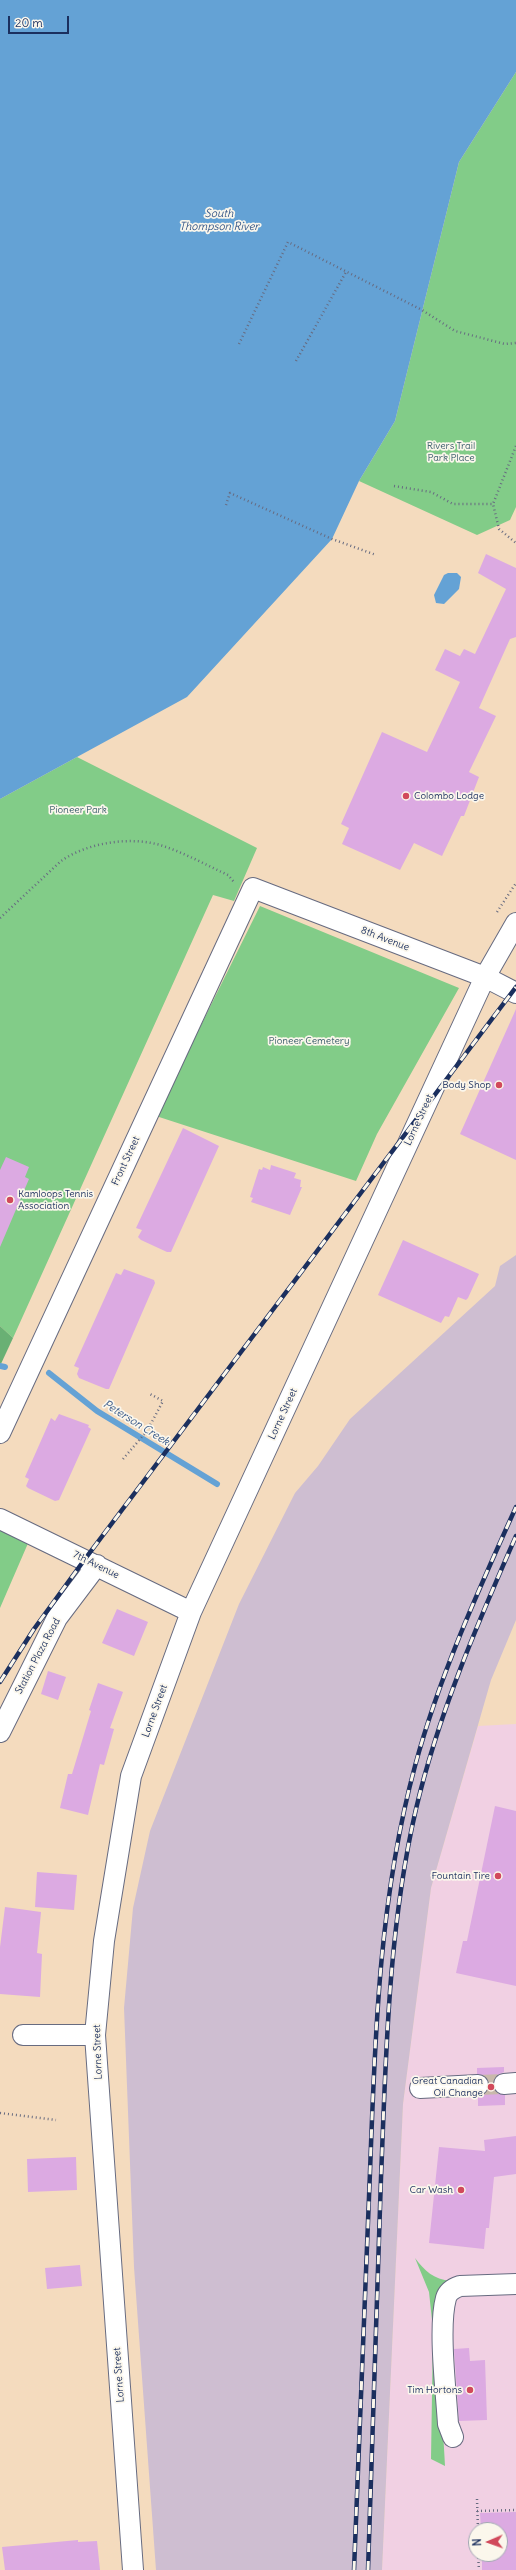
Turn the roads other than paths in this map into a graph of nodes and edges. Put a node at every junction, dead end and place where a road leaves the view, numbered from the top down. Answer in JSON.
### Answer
{"nodes":[{"id":1,"x":253,"y":888,"type":"joint"},
{"id":2,"x":516,"y":924,"type":"edge"},
{"id":3,"x":485,"y":977,"type":"junction"},
{"id":4,"x":516,"y":993,"type":"edge"},
{"id":5,"x":0,"y":1433,"type":"edge"},
{"id":6,"x":0,"y":1519,"type":"edge"},
{"id":7,"x":97,"y":1565,"type":"junction"},
{"id":8,"x":191,"y":1612,"type":"junction"},
{"id":9,"x":0,"y":1732,"type":"edge"},
{"id":10,"x":95,"y":2035,"type":"junction"},
{"id":11,"x":23,"y":2036,"type":"dead end"},
{"id":12,"x":478,"y":2085,"type":"tunnel mouth"},
{"id":13,"x":420,"y":2088,"type":"dead end"},
{"id":14,"x":516,"y":2284,"type":"edge"},
{"id":15,"x":453,"y":2437,"type":"dead end"},
{"id":16,"x":133,"y":2570,"type":"edge"}],
"edges":[{"from":1,"to":3,"type":"street","name":"8th Avenue"},
{"from":1,"to":5,"type":"street","name":"Front Street"},
{"from":2,"to":3,"type":"street","name":"Lorne Street"},
{"from":3,"to":4,"type":"street","name":"8th Avenue"},
{"from":3,"to":8,"type":"street","name":"Lorne Street"},
{"from":6,"to":7,"type":"street","name":"7th Avenue"},
{"from":7,"to":8,"type":"street","name":"7th Avenue"},
{"from":7,"to":9,"type":"street","name":"Station Plaza Road"},
{"from":8,"to":10,"type":"street","name":"Lorne Street"},
{"from":10,"to":11,"type":"street"},
{"from":10,"to":16,"type":"street","name":"Lorne Street"},
{"from":12,"to":13,"type":"street"},
{"from":14,"to":15,"type":"street"}]}
